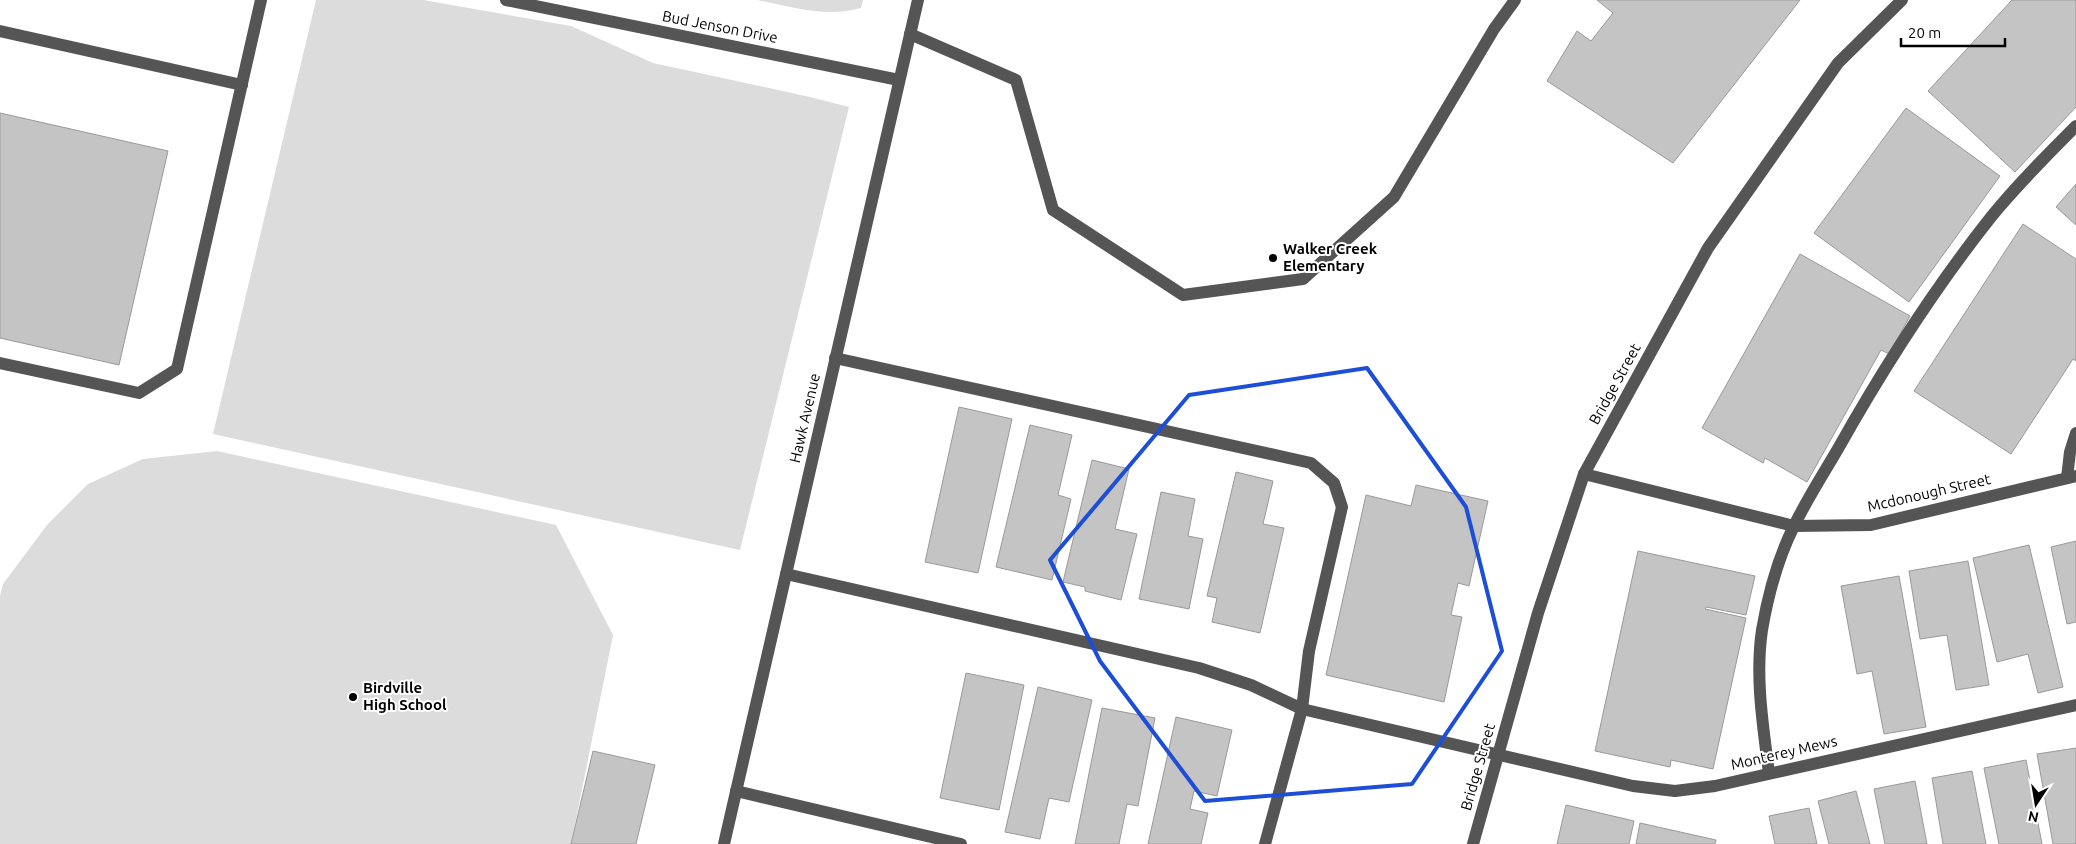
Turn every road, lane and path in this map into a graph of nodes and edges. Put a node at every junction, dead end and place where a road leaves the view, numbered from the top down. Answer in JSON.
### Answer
{"nodes":[{"id":1,"x":261,"y":0,"type":"edge"},
{"id":2,"x":506,"y":0,"type":"edge"},
{"id":3,"x":918,"y":0,"type":"edge"},
{"id":4,"x":1515,"y":0,"type":"edge"},
{"id":5,"x":1902,"y":0,"type":"edge"},
{"id":6,"x":0,"y":31,"type":"edge"},
{"id":7,"x":910,"y":34,"type":"junction"},
{"id":8,"x":899,"y":80,"type":"junction"},
{"id":9,"x":242,"y":85,"type":"junction"},
{"id":10,"x":2076,"y":126,"type":"edge"},
{"id":11,"x":835,"y":358,"type":"junction"},
{"id":12,"x":0,"y":363,"type":"edge"},
{"id":13,"x":2076,"y":433,"type":"edge"},
{"id":14,"x":1584,"y":474,"type":"junction"},
{"id":15,"x":2071,"y":477,"type":"edge"},
{"id":16,"x":1794,"y":526,"type":"junction"},
{"id":17,"x":786,"y":574,"type":"junction"},
{"id":18,"x":2076,"y":704,"type":"edge"},
{"id":19,"x":1302,"y":709,"type":"junction"},
{"id":20,"x":1498,"y":754,"type":"junction"},
{"id":21,"x":1769,"y":773,"type":"junction"},
{"id":22,"x":736,"y":791,"type":"junction"},
{"id":23,"x":724,"y":844,"type":"edge"},
{"id":24,"x":961,"y":844,"type":"edge"},
{"id":25,"x":1265,"y":844,"type":"edge"},
{"id":26,"x":1473,"y":844,"type":"edge"}],
"edges":[{"from":1,"to":9,"type":"street"},
{"from":2,"to":8,"type":"street","name":"Bud Jenson Drive"},
{"from":3,"to":7,"type":"street","name":"Hawk Avenue"},
{"from":4,"to":7,"type":"street"},
{"from":5,"to":14,"type":"street","name":"Bridge Street"},
{"from":6,"to":9,"type":"street"},
{"from":7,"to":8,"type":"street","name":"Hawk Avenue"},
{"from":8,"to":11,"type":"street","name":"Hawk Avenue"},
{"from":9,"to":12,"type":"street"},
{"from":10,"to":16,"type":"street"},
{"from":11,"to":17,"type":"street","name":"Hawk Avenue"},
{"from":11,"to":19,"type":"street"},
{"from":13,"to":15,"type":"street"},
{"from":14,"to":16,"type":"street","name":"Mcdonough Street"},
{"from":14,"to":20,"type":"street","name":"Bridge Street"},
{"from":15,"to":16,"type":"street","name":"Mcdonough Street"},
{"from":16,"to":21,"type":"street"},
{"from":17,"to":19,"type":"street","name":"Monterey Mews"},
{"from":17,"to":22,"type":"street","name":"Hawk Avenue"},
{"from":18,"to":21,"type":"street","name":"Monterey Mews"},
{"from":19,"to":20,"type":"street","name":"Monterey Mews"},
{"from":19,"to":25,"type":"street"},
{"from":20,"to":21,"type":"street","name":"Monterey Mews"},
{"from":20,"to":26,"type":"street","name":"Bridge Street"},
{"from":22,"to":23,"type":"street","name":"Hawk Avenue"},
{"from":22,"to":24,"type":"street"}]}
